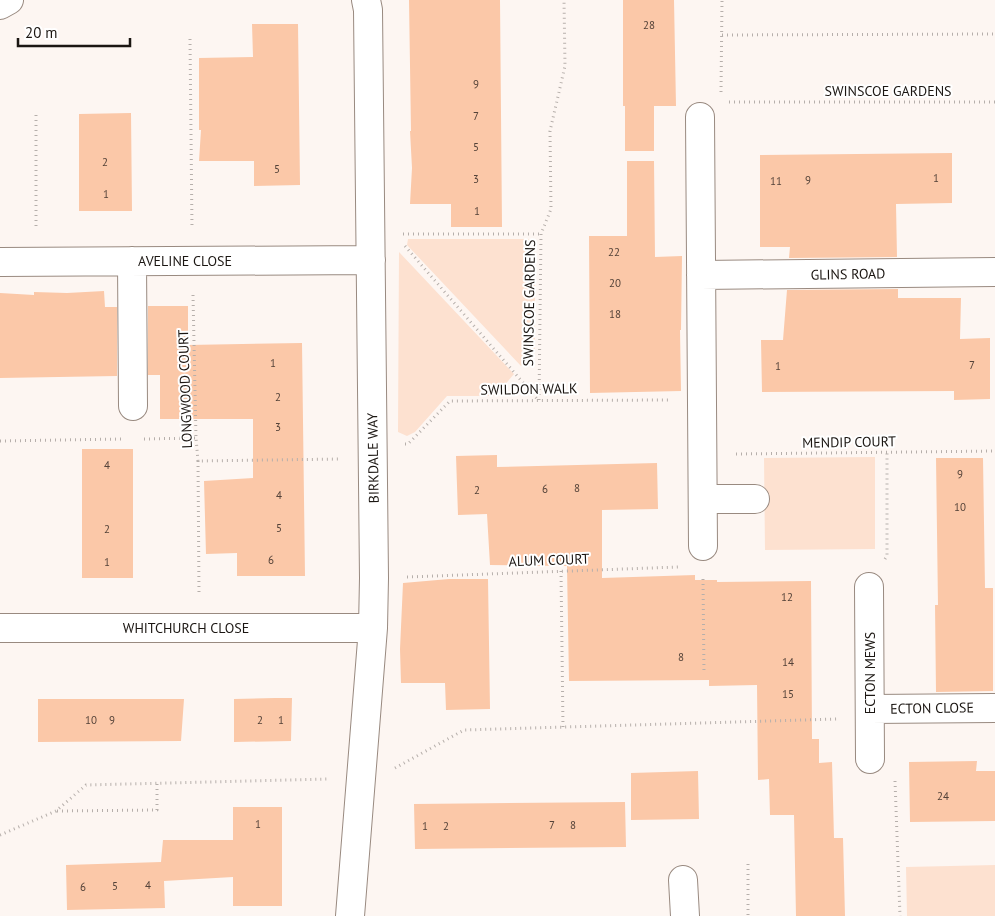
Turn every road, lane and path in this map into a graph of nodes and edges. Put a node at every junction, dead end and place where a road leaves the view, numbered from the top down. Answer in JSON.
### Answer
{"nodes":[{"id":1,"x":9,"y":0,"type":"edge"},
{"id":2,"x":366,"y":0,"type":"edge"},
{"id":3,"x":564,"y":0,"type":"edge"},
{"id":4,"x":722,"y":0,"type":"edge"},
{"id":5,"x":0,"y":5,"type":"edge"},
{"id":6,"x":995,"y":34,"type":"edge"},
{"id":7,"x":722,"y":35,"type":"junction"},
{"id":8,"x":190,"y":39,"type":"dead end"},
{"id":9,"x":995,"y":102,"type":"edge"},
{"id":10,"x":711,"y":109,"type":"junction"},
{"id":11,"x":36,"y":115,"type":"dead end"},
{"id":12,"x":541,"y":234,"type":"junction"},
{"id":13,"x":378,"y":243,"type":"junction"},
{"id":14,"x":132,"y":261,"type":"junction"},
{"id":15,"x":193,"y":261,"type":"junction"},
{"id":16,"x":0,"y":262,"type":"edge"},
{"id":17,"x":36,"y":262,"type":"junction"},
{"id":18,"x":995,"y":272,"type":"edge"},
{"id":19,"x":701,"y":275,"type":"junction"},
{"id":20,"x":538,"y":400,"type":"junction"},
{"id":21,"x":702,"y":400,"type":"junction"},
{"id":22,"x":133,"y":406,"type":"dead end"},
{"id":23,"x":196,"y":438,"type":"junction"},
{"id":24,"x":129,"y":439,"type":"dead end"},
{"id":25,"x":139,"y":439,"type":"dead end"},
{"id":26,"x":0,"y":441,"type":"edge"},
{"id":27,"x":373,"y":452,"type":"junction"},
{"id":28,"x":995,"y":452,"type":"edge"},
{"id":29,"x":887,"y":453,"type":"junction"},
{"id":30,"x":703,"y":455,"type":"junction"},
{"id":31,"x":198,"y":461,"type":"junction"},
{"id":32,"x":703,"y":499,"type":"junction"},
{"id":33,"x":755,"y":499,"type":"dead end"},
{"id":34,"x":703,"y":556,"type":"junction"},
{"id":35,"x":561,"y":571,"type":"junction"},
{"id":36,"x":374,"y":578,"type":"junction"},
{"id":37,"x":869,"y":587,"type":"joint"},
{"id":38,"x":0,"y":628,"type":"edge"},
{"id":39,"x":200,"y":628,"type":"junction"},
{"id":40,"x":373,"y":628,"type":"junction"},
{"id":41,"x":704,"y":674,"type":"dead end"},
{"id":42,"x":995,"y":708,"type":"edge"},
{"id":43,"x":870,"y":714,"type":"junction"},
{"id":44,"x":563,"y":727,"type":"junction"},
{"id":45,"x":870,"y":759,"type":"joint"},
{"id":46,"x":393,"y":769,"type":"dead end"},
{"id":47,"x":331,"y":779,"type":"dead end"},
{"id":48,"x":157,"y":784,"type":"junction"},
{"id":49,"x":56,"y":811,"type":"junction"},
{"id":50,"x":0,"y":835,"type":"edge"},
{"id":51,"x":748,"y":864,"type":"dead end"},
{"id":52,"x":684,"y":880,"type":"dead end"},
{"id":53,"x":350,"y":916,"type":"edge"},
{"id":54,"x":684,"y":916,"type":"edge"},
{"id":55,"x":748,"y":916,"type":"edge"},
{"id":56,"x":900,"y":916,"type":"edge"}],
"edges":[{"from":1,"to":5,"type":"street"},
{"from":2,"to":13,"type":"street","name":"BIRKDALE WAY"},
{"from":3,"to":12,"type":"path","name":"SWINSCOE GARDENS"},
{"from":4,"to":7,"type":"path"},
{"from":6,"to":7,"type":"path"},
{"from":7,"to":10,"type":"path"},
{"from":8,"to":15,"type":"path","name":"LONGWOOD COURT"},
{"from":9,"to":10,"type":"path","name":"SWINSCOE GARDENS"},
{"from":10,"to":19,"type":"street"},
{"from":11,"to":17,"type":"path"},
{"from":12,"to":13,"type":"path"},
{"from":12,"to":20,"type":"path","name":"SWINSCOE GARDENS"},
{"from":13,"to":15,"type":"street","name":"AVELINE CLOSE"},
{"from":13,"to":20,"type":"path"},
{"from":13,"to":27,"type":"street","name":"BIRKDALE WAY"},
{"from":14,"to":15,"type":"street","name":"AVELINE CLOSE"},
{"from":14,"to":17,"type":"street","name":"AVELINE CLOSE"},
{"from":14,"to":22,"type":"street"},
{"from":15,"to":23,"type":"path","name":"LONGWOOD COURT"},
{"from":16,"to":17,"type":"street","name":"AVELINE CLOSE"},
{"from":18,"to":19,"type":"street","name":"GLINS ROAD"},
{"from":19,"to":21,"type":"street"},
{"from":20,"to":21,"type":"path","name":"SWILDON WALK"},
{"from":20,"to":27,"type":"path","name":"SWILDON WALK"},
{"from":21,"to":30,"type":"street"},
{"from":23,"to":25,"type":"path"},
{"from":23,"to":31,"type":"path","name":"LONGWOOD COURT"},
{"from":24,"to":26,"type":"path"},
{"from":27,"to":31,"type":"path","name":"LONGWOOD COURT"},
{"from":27,"to":36,"type":"street","name":"BIRKDALE WAY"},
{"from":28,"to":29,"type":"path","name":"MENDIP COURT"},
{"from":29,"to":30,"type":"path","name":"MENDIP COURT"},
{"from":29,"to":37,"type":"path"},
{"from":30,"to":32,"type":"street"},
{"from":31,"to":39,"type":"path"},
{"from":32,"to":33,"type":"street"},
{"from":32,"to":34,"type":"street"},
{"from":34,"to":35,"type":"path","name":"ALUM COURT"},
{"from":34,"to":41,"type":"path"},
{"from":35,"to":36,"type":"path","name":"ALUM COURT"},
{"from":35,"to":44,"type":"path"},
{"from":36,"to":40,"type":"street","name":"BIRKDALE WAY"},
{"from":37,"to":43,"type":"street","name":"ECTON MEWS"},
{"from":38,"to":39,"type":"street","name":"WHITCHURCH CLOSE"},
{"from":39,"to":40,"type":"street","name":"WHITCHURCH CLOSE"},
{"from":40,"to":53,"type":"street","name":"BIRKDALE WAY"},
{"from":42,"to":43,"type":"street","name":"ECTON CLOSE"},
{"from":43,"to":44,"type":"path"},
{"from":43,"to":45,"type":"street","name":"ECTON MEWS"},
{"from":44,"to":46,"type":"path"},
{"from":45,"to":56,"type":"path"},
{"from":47,"to":48,"type":"path"},
{"from":48,"to":49,"type":"path"},
{"from":48,"to":49,"type":"path"},
{"from":49,"to":50,"type":"path"},
{"from":51,"to":55,"type":"path"},
{"from":52,"to":54,"type":"street"}]}
